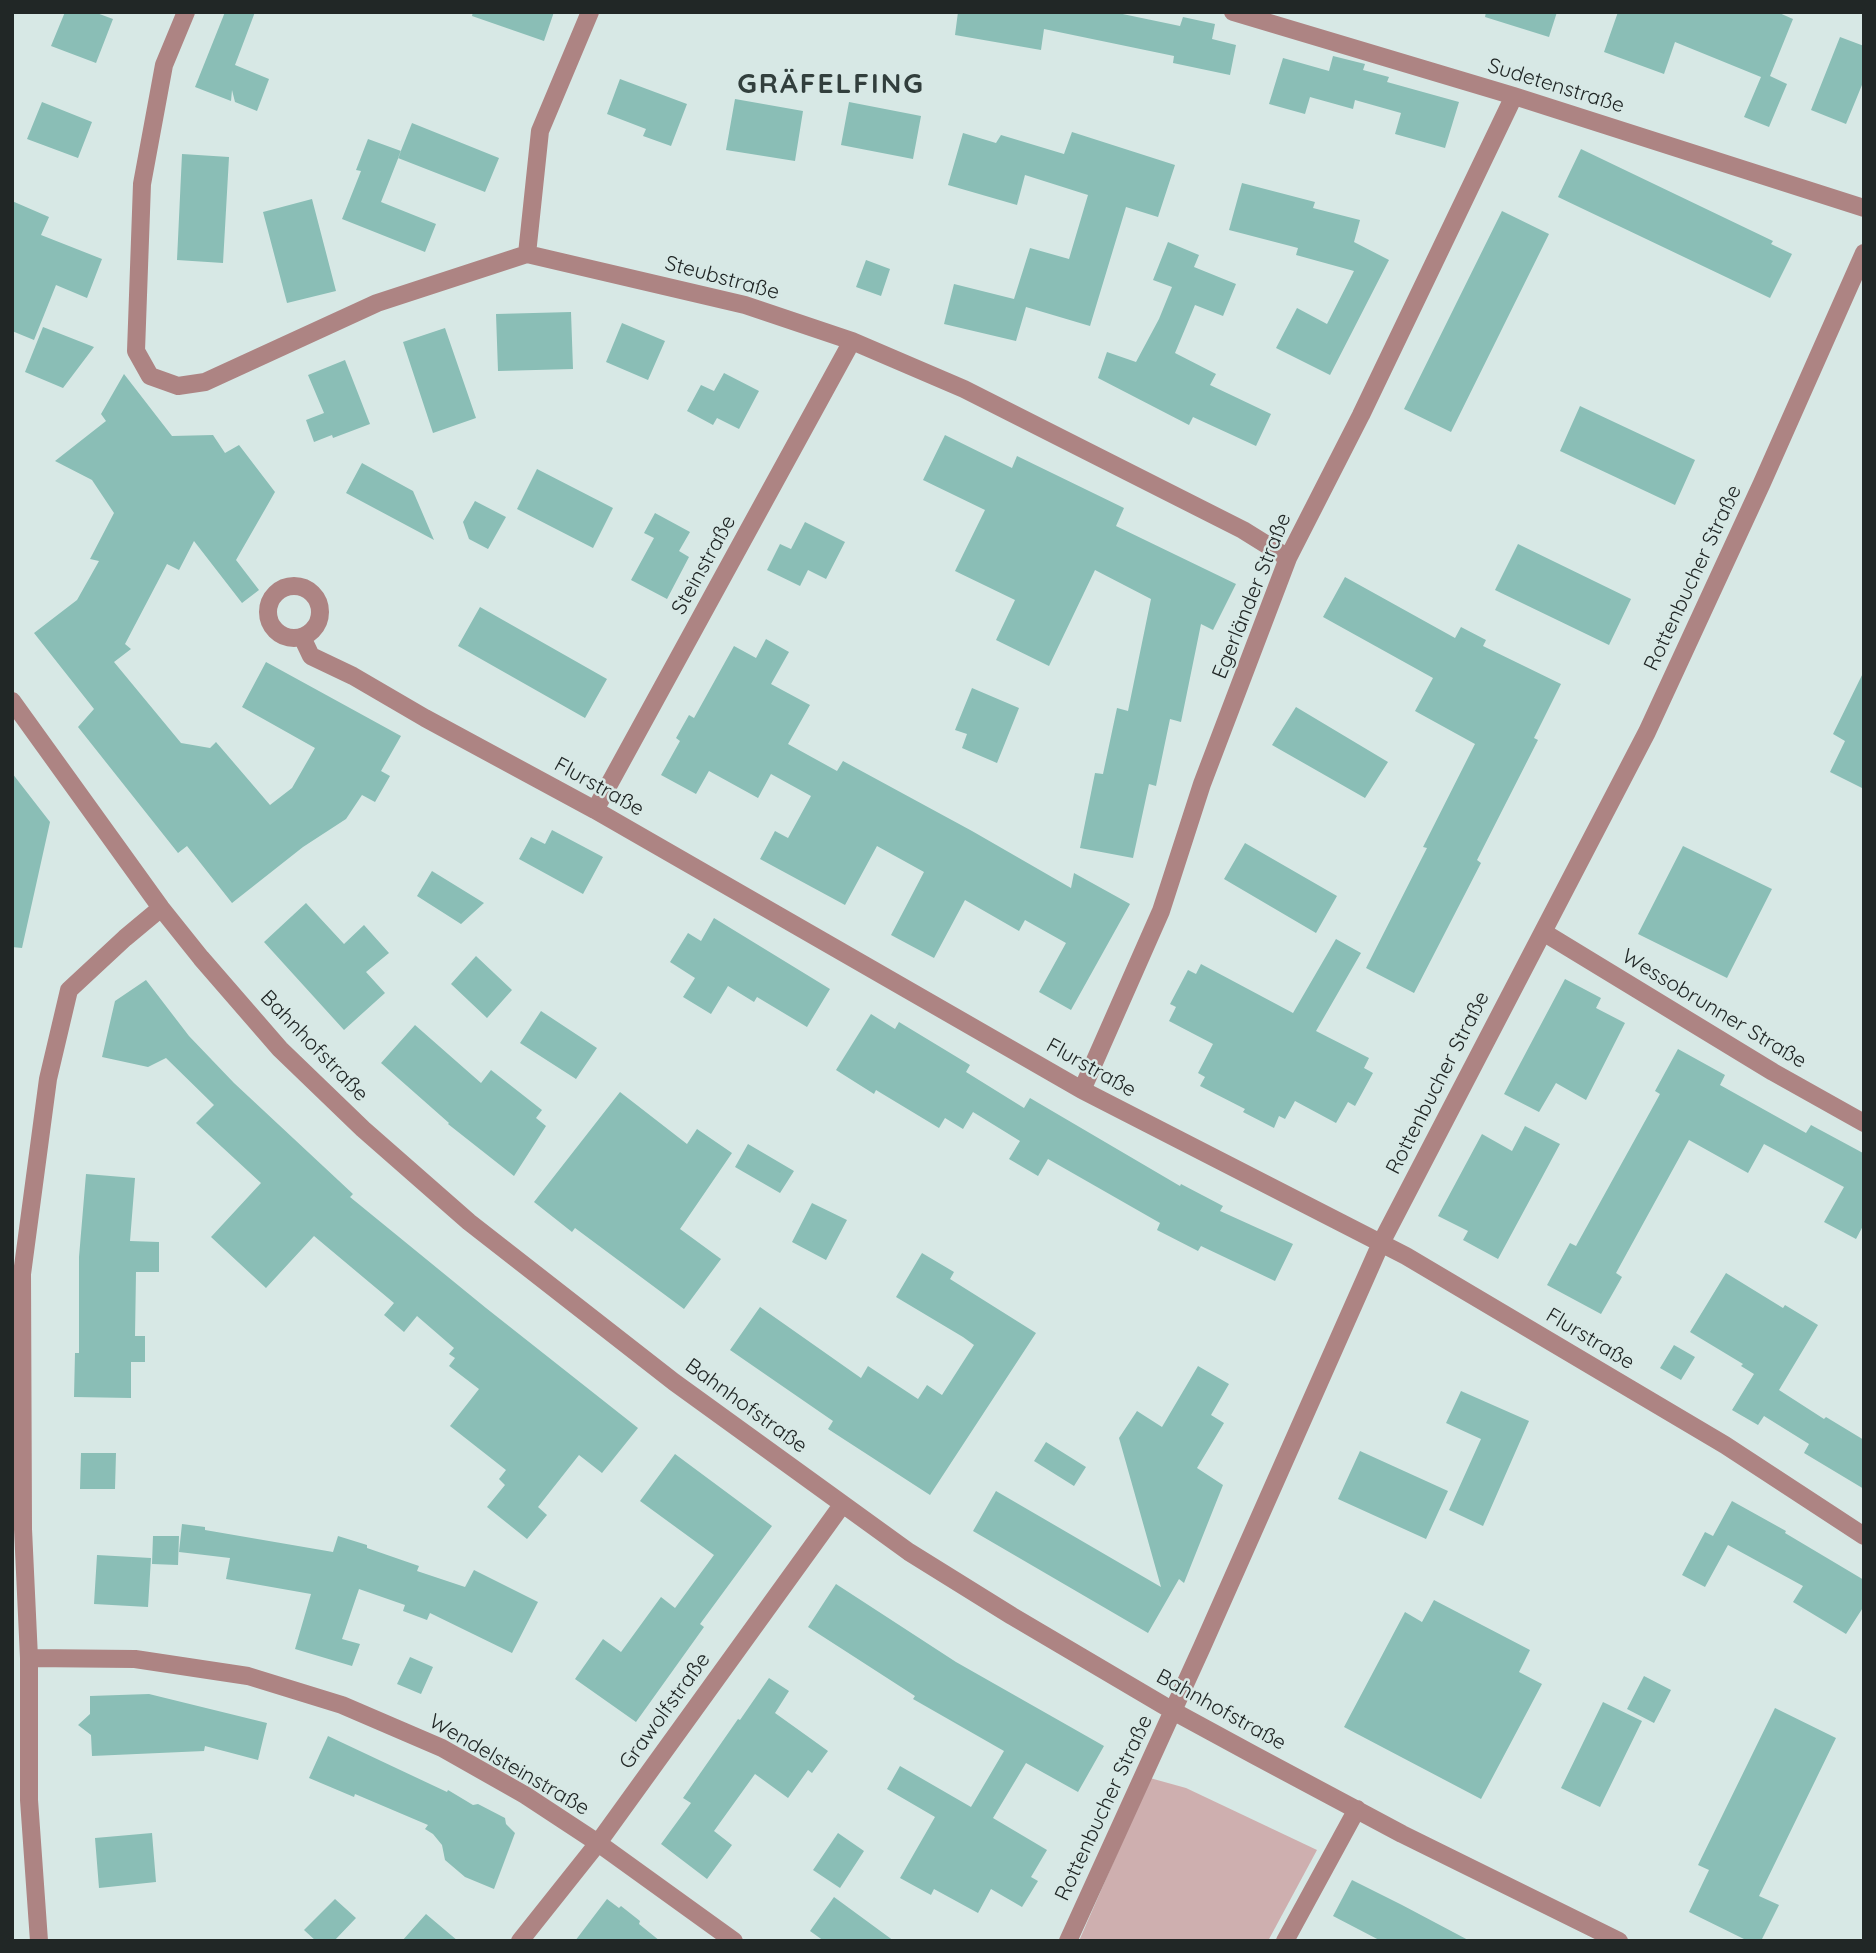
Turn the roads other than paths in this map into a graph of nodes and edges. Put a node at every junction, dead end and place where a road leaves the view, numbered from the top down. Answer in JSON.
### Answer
{"nodes":[{"id":1,"x":186,"y":12,"type":"edge"},
{"id":2,"x":590,"y":12,"type":"edge"},
{"id":3,"x":1233,"y":12,"type":"edge"},
{"id":4,"x":1514,"y":96,"type":"junction"},
{"id":5,"x":1864,"y":208,"type":"edge"},
{"id":6,"x":1864,"y":253,"type":"edge"},
{"id":7,"x":527,"y":254,"type":"junction"},
{"id":8,"x":852,"y":341,"type":"junction"},
{"id":9,"x":1288,"y":558,"type":"junction"},
{"id":10,"x":302,"y":637,"type":"dead end"},
{"id":11,"x":12,"y":701,"type":"edge"},
{"id":12,"x":595,"y":810,"type":"junction"},
{"id":13,"x":161,"y":908,"type":"junction"},
{"id":14,"x":1543,"y":932,"type":"junction"},
{"id":15,"x":1082,"y":1090,"type":"junction"},
{"id":16,"x":1864,"y":1123,"type":"edge"},
{"id":17,"x":1381,"y":1243,"type":"junction"},
{"id":18,"x":842,"y":1505,"type":"junction"},
{"id":19,"x":1864,"y":1536,"type":"edge"},
{"id":20,"x":29,"y":1658,"type":"junction"},
{"id":21,"x":1173,"y":1711,"type":"junction"},
{"id":22,"x":1357,"y":1809,"type":"junction"},
{"id":23,"x":598,"y":1843,"type":"junction"},
{"id":24,"x":39,"y":1941,"type":"edge"},
{"id":25,"x":520,"y":1941,"type":"edge"},
{"id":26,"x":734,"y":1941,"type":"edge"},
{"id":27,"x":1069,"y":1941,"type":"edge"},
{"id":28,"x":1285,"y":1941,"type":"edge"},
{"id":29,"x":1619,"y":1941,"type":"edge"}],
"edges":[{"from":1,"to":7,"type":"street"},
{"from":2,"to":7,"type":"street"},
{"from":3,"to":4,"type":"street","name":"Sudetenstraße"},
{"from":4,"to":5,"type":"street","name":"Sudetenstraße"},
{"from":4,"to":9,"type":"street","name":"Egerländer Straße"},
{"from":6,"to":14,"type":"street","name":"Rottenbucher Straße"},
{"from":7,"to":8,"type":"street","name":"Steubstraße"},
{"from":8,"to":9,"type":"street","name":"Steubstraße"},
{"from":8,"to":12,"type":"street","name":"Steinstraße"},
{"from":9,"to":15,"type":"street","name":"Egerländer Straße"},
{"from":10,"to":12,"type":"street","name":"Flurstraße"},
{"from":11,"to":13,"type":"street","name":"Bahnhofstraße"},
{"from":12,"to":15,"type":"street","name":"Flurstraße"},
{"from":13,"to":18,"type":"street","name":"Bahnhofstraße"},
{"from":13,"to":20,"type":"street"},
{"from":14,"to":16,"type":"street","name":"Wessobrunner Straße"},
{"from":14,"to":17,"type":"street","name":"Rottenbucher Straße"},
{"from":15,"to":17,"type":"street","name":"Flurstraße"},
{"from":17,"to":19,"type":"street","name":"Flurstraße"},
{"from":17,"to":21,"type":"street","name":"Rottenbucher Straße"},
{"from":18,"to":21,"type":"street","name":"Bahnhofstraße"},
{"from":18,"to":23,"type":"street","name":"Grawolfstraße"},
{"from":20,"to":23,"type":"street","name":"Wendelsteinstraße"},
{"from":20,"to":24,"type":"street"},
{"from":21,"to":22,"type":"street","name":"Bahnhofstraße"},
{"from":21,"to":27,"type":"street","name":"Rottenbucher Straße"},
{"from":22,"to":28,"type":"street"},
{"from":22,"to":29,"type":"street","name":"Bahnhofstraße"},
{"from":23,"to":25,"type":"street","name":"Grawolfstraße"},
{"from":23,"to":26,"type":"street","name":"Wendelsteinstraße"}]}
